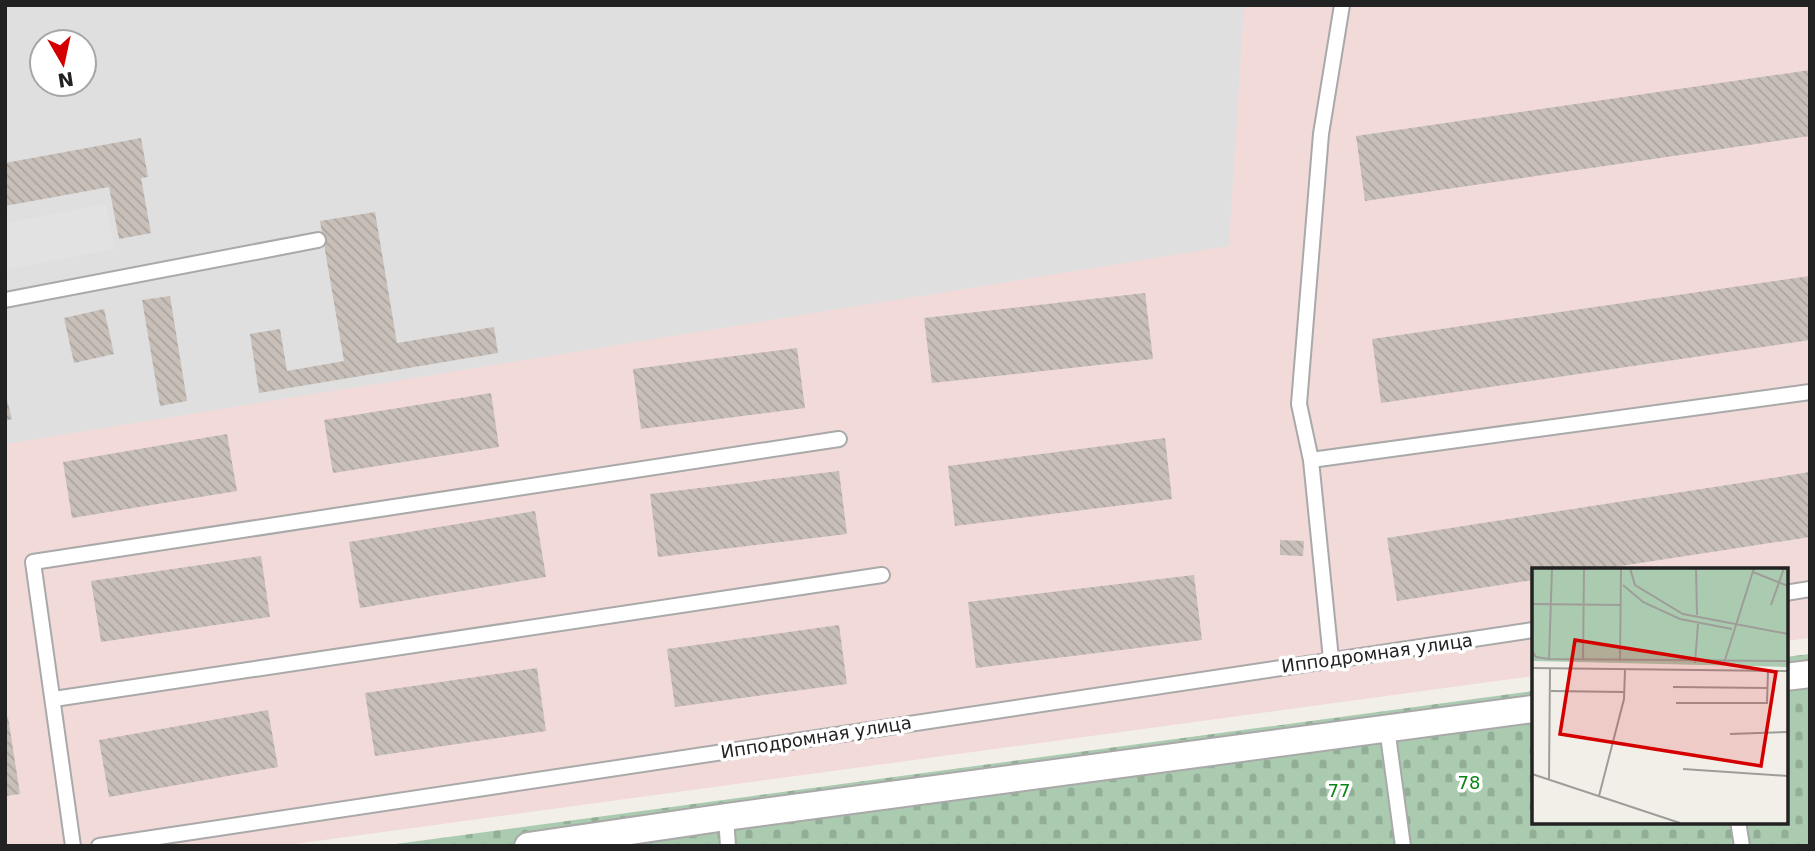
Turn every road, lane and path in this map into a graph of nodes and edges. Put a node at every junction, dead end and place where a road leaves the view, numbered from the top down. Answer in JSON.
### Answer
{"nodes":[{"id":1,"x":1342,"y":5,"type":"edge"},
{"id":2,"x":318,"y":240,"type":"dead end"},
{"id":3,"x":5,"y":300,"type":"edge"},
{"id":4,"x":1810,"y":392,"type":"edge"},
{"id":5,"x":839,"y":439,"type":"dead end"},
{"id":6,"x":1311,"y":460,"type":"junction"},
{"id":7,"x":882,"y":575,"type":"dead end"},
{"id":8,"x":1810,"y":589,"type":"edge"},
{"id":9,"x":1787,"y":593,"type":"edge"},
{"id":10,"x":1532,"y":629,"type":"edge"},
{"id":11,"x":1331,"y":659,"type":"junction"},
{"id":12,"x":1810,"y":674,"type":"edge"},
{"id":13,"x":1787,"y":677,"type":"edge"},
{"id":14,"x":54,"y":699,"type":"junction"},
{"id":15,"x":1532,"y":709,"type":"edge"},
{"id":16,"x":1387,"y":728,"type":"junction"},
{"id":17,"x":726,"y":817,"type":"junction"},
{"id":18,"x":1738,"y":823,"type":"edge"},
{"id":19,"x":74,"y":846,"type":"edge"},
{"id":20,"x":99,"y":846,"type":"edge"},
{"id":21,"x":528,"y":846,"type":"edge"},
{"id":22,"x":728,"y":846,"type":"edge"},
{"id":23,"x":1403,"y":846,"type":"edge"},
{"id":24,"x":1742,"y":846,"type":"edge"}],
"edges":[{"from":1,"to":6,"type":"lane"},
{"from":2,"to":3,"type":"lane"},
{"from":4,"to":6,"type":"lane"},
{"from":5,"to":14,"type":"lane"},
{"from":6,"to":11,"type":"lane"},
{"from":7,"to":14,"type":"lane"},
{"from":8,"to":9,"type":"lane"},
{"from":10,"to":11,"type":"lane","name":"Ипподромная улица"},
{"from":11,"to":20,"type":"lane","name":"Ипподромная улица"},
{"from":12,"to":13,"type":"street"},
{"from":14,"to":19,"type":"lane"},
{"from":15,"to":16,"type":"street"},
{"from":16,"to":17,"type":"street"},
{"from":16,"to":23,"type":"lane"},
{"from":17,"to":21,"type":"street"},
{"from":17,"to":22,"type":"lane"},
{"from":18,"to":24,"type":"lane"}]}
